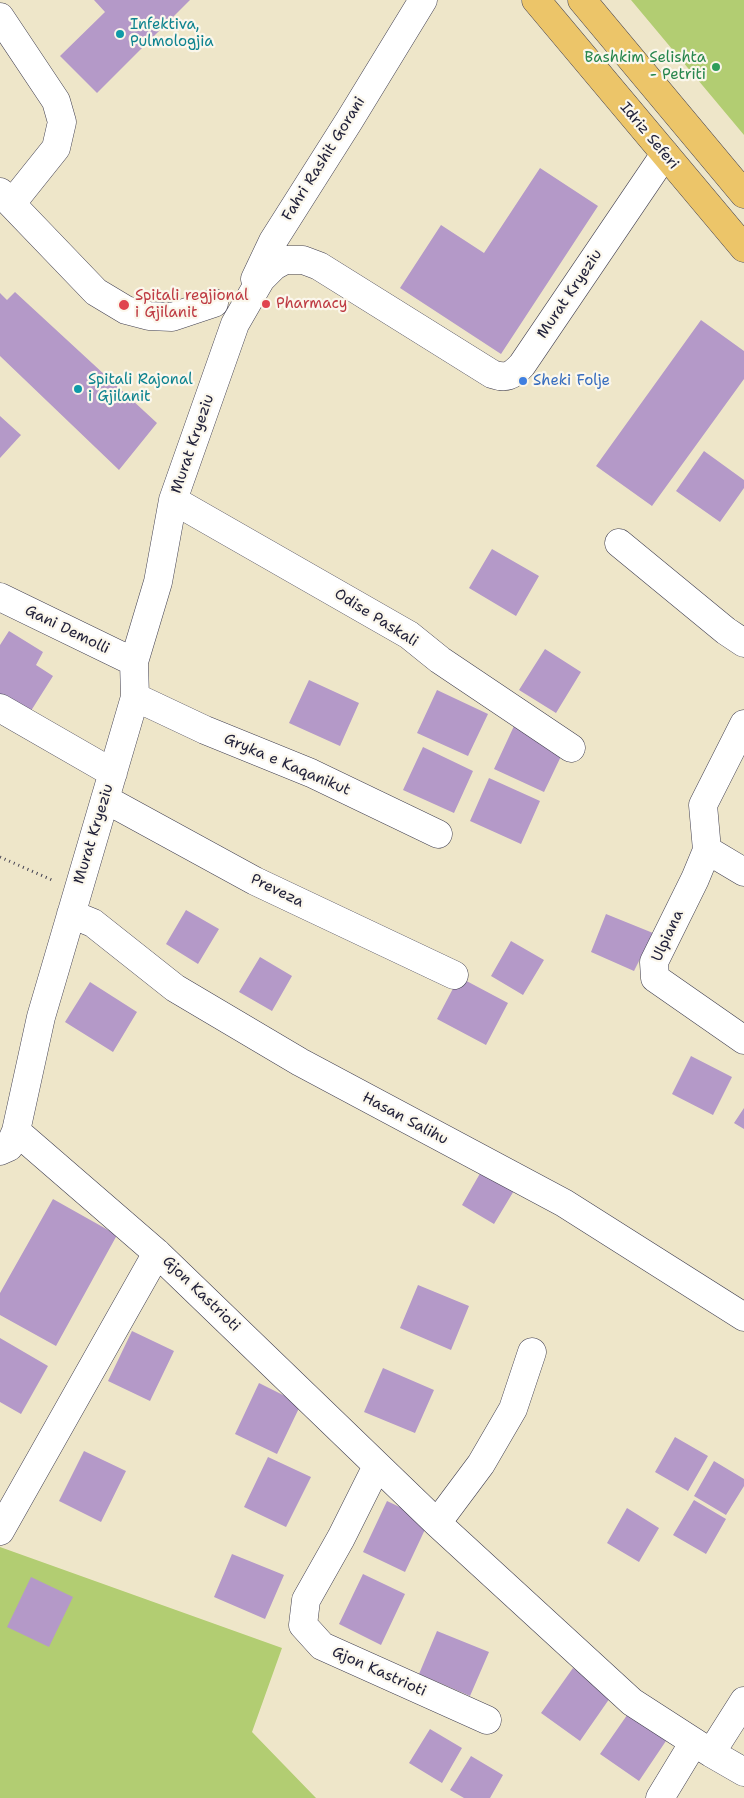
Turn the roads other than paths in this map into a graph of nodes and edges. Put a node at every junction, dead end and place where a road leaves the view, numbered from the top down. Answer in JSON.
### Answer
{"nodes":[{"id":1,"x":423,"y":0,"type":"edge"},
{"id":2,"x":536,"y":0,"type":"edge"},
{"id":3,"x":582,"y":0,"type":"edge"},
{"id":4,"x":0,"y":17,"type":"edge"},
{"id":5,"x":665,"y":154,"type":"junction"},
{"id":6,"x":744,"y":194,"type":"edge"},
{"id":7,"x":6,"y":198,"type":"edge"},
{"id":8,"x":744,"y":248,"type":"edge"},
{"id":9,"x":214,"y":303,"type":"dead end"},
{"id":10,"x":235,"y":324,"type":"junction"},
{"id":11,"x":173,"y":500,"type":"junction"},
{"id":12,"x":619,"y":543,"type":"dead end"},
{"id":13,"x":0,"y":597,"type":"edge"},
{"id":14,"x":744,"y":643,"type":"edge"},
{"id":15,"x":134,"y":662,"type":"junction"},
{"id":16,"x":135,"y":697,"type":"junction"},
{"id":17,"x":0,"y":708,"type":"edge"},
{"id":18,"x":744,"y":724,"type":"edge"},
{"id":19,"x":571,"y":748,"type":"dead end"},
{"id":20,"x":113,"y":772,"type":"junction"},
{"id":21,"x":105,"y":799,"type":"junction"},
{"id":22,"x":438,"y":834,"type":"dead end"},
{"id":23,"x":707,"y":850,"type":"junction"},
{"id":24,"x":744,"y":872,"type":"edge"},
{"id":25,"x":74,"y":902,"type":"junction"},
{"id":26,"x":454,"y":975,"type":"dead end"},
{"id":27,"x":744,"y":1040,"type":"edge"},
{"id":28,"x":8,"y":1141,"type":"edge"},
{"id":29,"x":157,"y":1253,"type":"junction"},
{"id":30,"x":744,"y":1317,"type":"edge"},
{"id":31,"x":532,"y":1352,"type":"dead end"},
{"id":32,"x":378,"y":1466,"type":"junction"},
{"id":33,"x":438,"y":1523,"type":"junction"},
{"id":34,"x":0,"y":1531,"type":"edge"},
{"id":35,"x":744,"y":1701,"type":"edge"},
{"id":36,"x":487,"y":1720,"type":"dead end"},
{"id":37,"x":702,"y":1748,"type":"junction"},
{"id":38,"x":744,"y":1772,"type":"edge"},
{"id":39,"x":660,"y":1798,"type":"edge"}],
"edges":[{"from":1,"to":10,"type":"street","name":"Fahri Rashit Gorani"},
{"from":2,"to":5,"type":"main road","name":"Idriz Seferi"},
{"from":3,"to":6,"type":"main road"},
{"from":4,"to":7,"type":"street"},
{"from":5,"to":8,"type":"main road","name":"Idriz Seferi"},
{"from":5,"to":10,"type":"street","name":"Murat Kryeziu"},
{"from":7,"to":9,"type":"street"},
{"from":10,"to":11,"type":"street","name":"Murat Kryeziu"},
{"from":11,"to":15,"type":"street","name":"Murat Kryeziu"},
{"from":11,"to":19,"type":"street","name":"Odise Paskali"},
{"from":12,"to":14,"type":"street"},
{"from":13,"to":15,"type":"street","name":"Gani Demolli"},
{"from":15,"to":16,"type":"street","name":"Murat Kryeziu"},
{"from":16,"to":20,"type":"street","name":"Murat Kryeziu"},
{"from":16,"to":22,"type":"street","name":"Gryka e Kaqanikut"},
{"from":17,"to":20,"type":"street"},
{"from":18,"to":23,"type":"street","name":"Ulpiana"},
{"from":20,"to":21,"type":"street","name":"Murat Kryeziu"},
{"from":21,"to":25,"type":"street","name":"Murat Kryeziu"},
{"from":21,"to":26,"type":"street","name":"Preveza"},
{"from":23,"to":24,"type":"street"},
{"from":23,"to":27,"type":"street","name":"Ulpiana"},
{"from":25,"to":28,"type":"street","name":"Murat Kryeziu"},
{"from":25,"to":30,"type":"street","name":"Hasan Salihu"},
{"from":28,"to":29,"type":"street","name":"Gjon Kastrioti"},
{"from":29,"to":32,"type":"street","name":"Gjon Kastrioti"},
{"from":29,"to":34,"type":"street"},
{"from":31,"to":33,"type":"street"},
{"from":32,"to":33,"type":"street","name":"Gjon Kastrioti"},
{"from":32,"to":36,"type":"street","name":"Gjon Kastrioti"},
{"from":33,"to":37,"type":"street","name":"Gjon Kastrioti"},
{"from":35,"to":37,"type":"street"},
{"from":37,"to":38,"type":"street","name":"Gjon Kastrioti"},
{"from":37,"to":39,"type":"street"}]}
